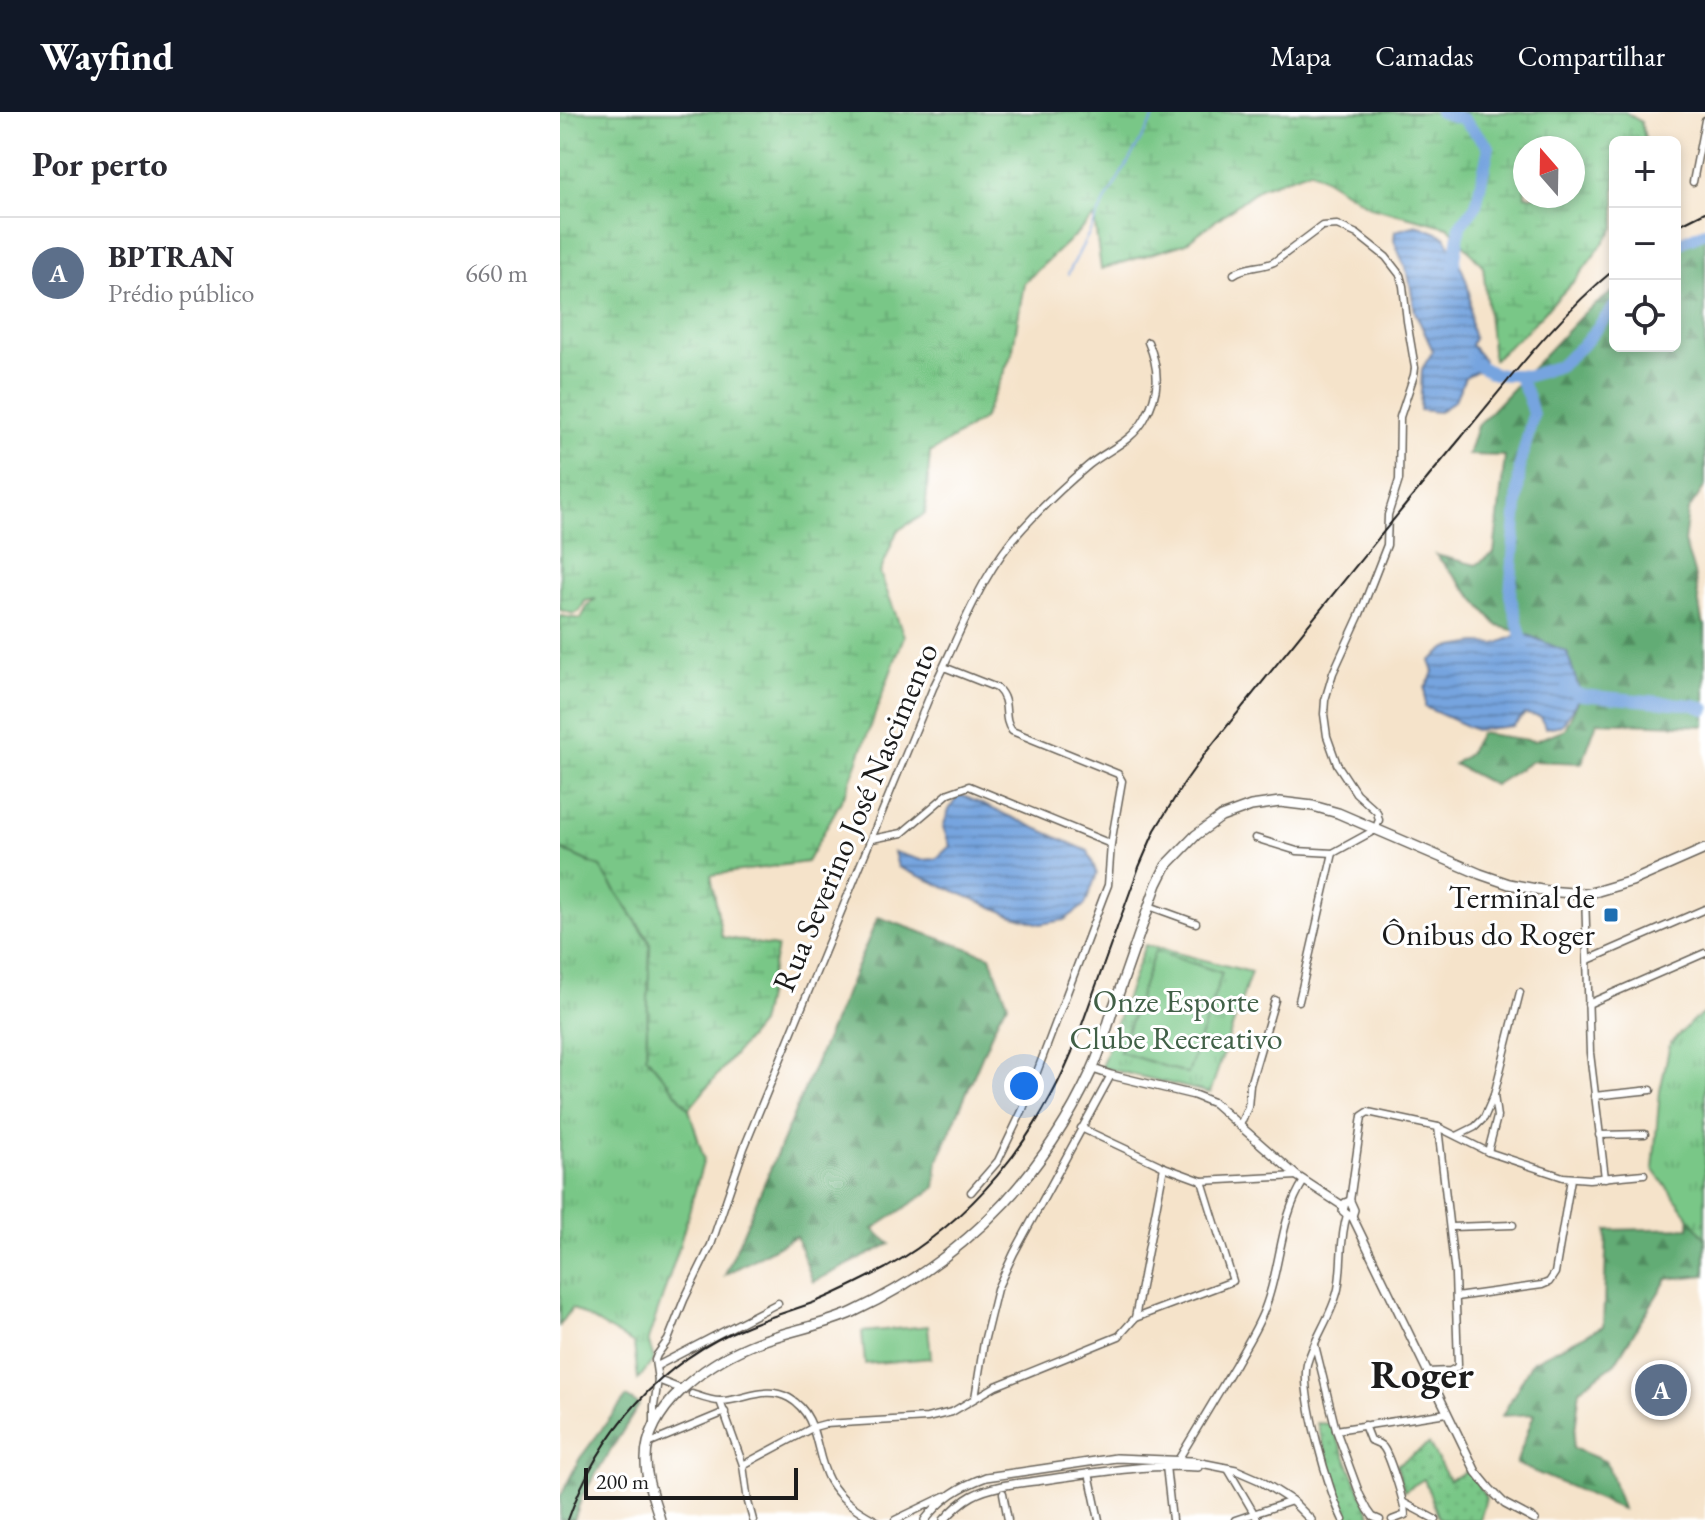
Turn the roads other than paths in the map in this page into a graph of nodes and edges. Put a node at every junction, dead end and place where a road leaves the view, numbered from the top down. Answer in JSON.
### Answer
{"nodes":[{"id":1,"x":1705,"y":120,"type":"edge"},
{"id":2,"x":1693,"y":182,"type":"dead end"},
{"id":3,"x":1234,"y":274,"type":"dead end"},
{"id":4,"x":1148,"y":342,"type":"dead end"},
{"id":5,"x":944,"y":667,"type":"junction"},
{"id":6,"x":1375,"y":830,"type":"junction"},
{"id":7,"x":1255,"y":838,"type":"dead end"},
{"id":8,"x":872,"y":839,"type":"junction"},
{"id":9,"x":1111,"y":844,"type":"junction"},
{"id":10,"x":1705,"y":849,"type":"edge"},
{"id":11,"x":1333,"y":853,"type":"junction"},
{"id":12,"x":1585,"y":894,"type":"junction"},
{"id":13,"x":1149,"y":906,"type":"junction"},
{"id":14,"x":1705,"y":909,"type":"edge"},
{"id":15,"x":1196,"y":923,"type":"dead end"},
{"id":16,"x":1705,"y":953,"type":"edge"},
{"id":17,"x":1588,"y":960,"type":"junction"},
{"id":18,"x":1520,"y":992,"type":"dead end"},
{"id":19,"x":1275,"y":1000,"type":"dead end"},
{"id":20,"x":1299,"y":1001,"type":"dead end"},
{"id":21,"x":1588,"y":1004,"type":"junction"},
{"id":22,"x":1093,"y":1069,"type":"junction"},
{"id":23,"x":1111,"y":1075,"type":"junction"},
{"id":24,"x":1651,"y":1090,"type":"dead end"},
{"id":25,"x":1494,"y":1095,"type":"junction"},
{"id":26,"x":1594,"y":1096,"type":"junction"},
{"id":27,"x":1240,"y":1125,"type":"junction"},
{"id":28,"x":1438,"y":1127,"type":"junction"},
{"id":29,"x":1081,"y":1128,"type":"junction"},
{"id":30,"x":1645,"y":1134,"type":"dead end"},
{"id":31,"x":1599,"y":1135,"type":"junction"},
{"id":32,"x":1457,"y":1136,"type":"junction"},
{"id":33,"x":1488,"y":1152,"type":"junction"},
{"id":34,"x":1164,"y":1167,"type":"junction"},
{"id":35,"x":1644,"y":1174,"type":"dead end"},
{"id":36,"x":1605,"y":1178,"type":"junction"},
{"id":37,"x":1300,"y":1179,"type":"junction"},
{"id":38,"x":1571,"y":1179,"type":"junction"},
{"id":39,"x":1202,"y":1181,"type":"junction"},
{"id":40,"x":971,"y":1192,"type":"dead end"},
{"id":41,"x":1346,"y":1204,"type":"junction"},
{"id":42,"x":1349,"y":1216,"type":"junction"},
{"id":43,"x":1513,"y":1225,"type":"dead end"},
{"id":44,"x":1451,"y":1227,"type":"junction"},
{"id":45,"x":1456,"y":1297,"type":"junction"},
{"id":46,"x":778,"y":1303,"type":"dead end"},
{"id":47,"x":1135,"y":1318,"type":"junction"},
{"id":48,"x":1315,"y":1345,"type":"junction"},
{"id":49,"x":656,"y":1363,"type":"junction"},
{"id":50,"x":1428,"y":1372,"type":"junction"},
{"id":51,"x":658,"y":1380,"type":"junction"},
{"id":52,"x":681,"y":1389,"type":"junction"},
{"id":53,"x":692,"y":1394,"type":"dead end"},
{"id":54,"x":975,"y":1398,"type":"junction"},
{"id":55,"x":720,"y":1401,"type":"junction"},
{"id":56,"x":725,"y":1412,"type":"junction"},
{"id":57,"x":1447,"y":1413,"type":"junction"},
{"id":58,"x":1364,"y":1425,"type":"junction"},
{"id":59,"x":654,"y":1427,"type":"junction"},
{"id":60,"x":814,"y":1427,"type":"junction"},
{"id":61,"x":1336,"y":1430,"type":"junction"},
{"id":62,"x":648,"y":1444,"type":"junction"},
{"id":63,"x":1178,"y":1460,"type":"junction"},
{"id":64,"x":743,"y":1465,"type":"junction"},
{"id":65,"x":1166,"y":1466,"type":"junction"},
{"id":66,"x":1225,"y":1468,"type":"junction"},
{"id":67,"x":1089,"y":1473,"type":"junction"},
{"id":68,"x":1003,"y":1493,"type":"dead end"},
{"id":69,"x":948,"y":1495,"type":"junction"},
{"id":70,"x":1292,"y":1501,"type":"junction"},
{"id":71,"x":1404,"y":1503,"type":"junction"},
{"id":72,"x":1256,"y":1517,"type":"edge"},
{"id":73,"x":660,"y":1520,"type":"edge"},
{"id":74,"x":753,"y":1520,"type":"edge"},
{"id":75,"x":875,"y":1520,"type":"edge"},
{"id":76,"x":895,"y":1520,"type":"edge"},
{"id":77,"x":925,"y":1520,"type":"edge"},
{"id":78,"x":944,"y":1520,"type":"edge"},
{"id":79,"x":1008,"y":1520,"type":"edge"},
{"id":80,"x":1099,"y":1520,"type":"edge"},
{"id":81,"x":1172,"y":1520,"type":"edge"},
{"id":82,"x":1235,"y":1520,"type":"edge"},
{"id":83,"x":1311,"y":1520,"type":"edge"},
{"id":84,"x":1343,"y":1520,"type":"edge"},
{"id":85,"x":1380,"y":1520,"type":"edge"},
{"id":86,"x":1392,"y":1520,"type":"edge"},
{"id":87,"x":1436,"y":1520,"type":"edge"},
{"id":88,"x":1535,"y":1520,"type":"edge"}],
"edges":[{"from":1,"to":2,"type":"street"},
{"from":3,"to":6,"type":"street"},
{"from":4,"to":5,"type":"street","name":"Rua Severino José Nascimento"},
{"from":5,"to":8,"type":"street","name":"Rua Severino José Nascimento"},
{"from":5,"to":9,"type":"street"},
{"from":6,"to":11,"type":"street"},
{"from":6,"to":12,"type":"main road"},
{"from":6,"to":13,"type":"main road"},
{"from":7,"to":11,"type":"street"},
{"from":8,"to":9,"type":"street"},
{"from":8,"to":49,"type":"street","name":"Rua Severino José Nascimento"},
{"from":9,"to":40,"type":"street"},
{"from":10,"to":12,"type":"main road"},
{"from":11,"to":20,"type":"street"},
{"from":12,"to":17,"type":"street"},
{"from":13,"to":15,"type":"street"},
{"from":13,"to":22,"type":"main road"},
{"from":14,"to":17,"type":"street"},
{"from":16,"to":21,"type":"street"},
{"from":17,"to":21,"type":"street"},
{"from":18,"to":25,"type":"street"},
{"from":19,"to":27,"type":"street"},
{"from":21,"to":26,"type":"street"},
{"from":22,"to":23,"type":"street"},
{"from":22,"to":52,"type":"main road"},
{"from":23,"to":27,"type":"street"},
{"from":23,"to":29,"type":"street"},
{"from":24,"to":26,"type":"street"},
{"from":25,"to":32,"type":"street"},
{"from":25,"to":33,"type":"street"},
{"from":26,"to":31,"type":"street"},
{"from":27,"to":37,"type":"street"},
{"from":28,"to":32,"type":"street"},
{"from":28,"to":41,"type":"street"},
{"from":28,"to":44,"type":"street"},
{"from":29,"to":34,"type":"street"},
{"from":29,"to":54,"type":"street"},
{"from":30,"to":31,"type":"street"},
{"from":31,"to":36,"type":"street"},
{"from":32,"to":33,"type":"street"},
{"from":33,"to":38,"type":"street"},
{"from":34,"to":39,"type":"street"},
{"from":34,"to":47,"type":"street"},
{"from":35,"to":36,"type":"street"},
{"from":36,"to":38,"type":"street"},
{"from":37,"to":39,"type":"street"},
{"from":37,"to":41,"type":"street"},
{"from":37,"to":63,"type":"street"},
{"from":38,"to":45,"type":"street"},
{"from":39,"to":47,"type":"street"},
{"from":41,"to":42,"type":"street"},
{"from":42,"to":48,"type":"street"},
{"from":42,"to":50,"type":"street"},
{"from":43,"to":44,"type":"street"},
{"from":44,"to":45,"type":"street"},
{"from":45,"to":50,"type":"street"},
{"from":46,"to":49,"type":"street"},
{"from":47,"to":54,"type":"street"},
{"from":48,"to":61,"type":"street"},
{"from":48,"to":84,"type":"street"},
{"from":49,"to":51,"type":"street"},
{"from":50,"to":57,"type":"street"},
{"from":51,"to":52,"type":"street"},
{"from":51,"to":59,"type":"street"},
{"from":52,"to":59,"type":"main road"},
{"from":53,"to":55,"type":"street"},
{"from":54,"to":60,"type":"street"},
{"from":55,"to":56,"type":"street"},
{"from":55,"to":60,"type":"street"},
{"from":56,"to":62,"type":"street"},
{"from":56,"to":64,"type":"street"},
{"from":57,"to":58,"type":"street"},
{"from":57,"to":88,"type":"street"},
{"from":58,"to":61,"type":"street"},
{"from":58,"to":71,"type":"street"},
{"from":59,"to":62,"type":"main road"},
{"from":60,"to":64,"type":"street"},
{"from":60,"to":75,"type":"street"},
{"from":61,"to":85,"type":"street"},
{"from":62,"to":73,"type":"main road"},
{"from":63,"to":66,"type":"street"},
{"from":63,"to":69,"type":"street"},
{"from":64,"to":74,"type":"street"},
{"from":65,"to":66,"type":"street"},
{"from":65,"to":67,"type":"street"},
{"from":65,"to":81,"type":"street"},
{"from":66,"to":70,"type":"street"},
{"from":66,"to":72,"type":"street"},
{"from":67,"to":78,"type":"street"},
{"from":67,"to":80,"type":"street"},
{"from":68,"to":79,"type":"street"},
{"from":69,"to":76,"type":"street"},
{"from":69,"to":77,"type":"street"},
{"from":70,"to":72,"type":"street"},
{"from":70,"to":83,"type":"street"},
{"from":71,"to":86,"type":"street"},
{"from":71,"to":87,"type":"street"},
{"from":72,"to":82,"type":"street"}]}
